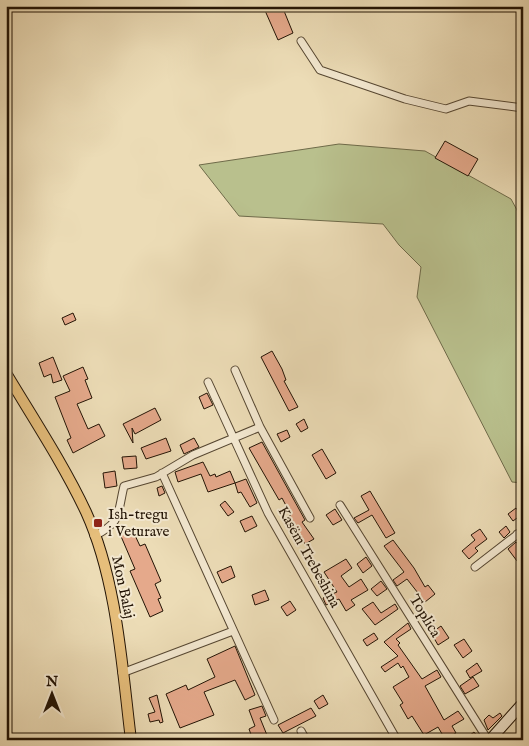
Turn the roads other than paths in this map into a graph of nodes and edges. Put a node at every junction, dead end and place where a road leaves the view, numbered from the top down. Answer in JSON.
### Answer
{"nodes":[{"id":1,"x":301,"y":40,"type":"dead end"},
{"id":2,"x":523,"y":108,"type":"edge"},
{"id":3,"x":235,"y":370,"type":"dead end"},
{"id":4,"x":6,"y":373,"type":"edge"},
{"id":5,"x":208,"y":382,"type":"dead end"},
{"id":6,"x":260,"y":426,"type":"junction"},
{"id":7,"x":234,"y":439,"type":"junction"},
{"id":8,"x":162,"y":473,"type":"junction"},
{"id":9,"x":340,"y":505,"type":"dead end"},
{"id":10,"x":310,"y":518,"type":"dead end"},
{"id":11,"x":520,"y":532,"type":"edge"},
{"id":12,"x":94,"y":536,"type":"junction"},
{"id":13,"x":523,"y":540,"type":"edge"},
{"id":14,"x":475,"y":566,"type":"dead end"},
{"id":15,"x":233,"y":631,"type":"junction"},
{"id":16,"x":122,"y":673,"type":"junction"},
{"id":17,"x":523,"y":703,"type":"edge"},
{"id":18,"x":274,"y":720,"type":"dead end"},
{"id":19,"x":301,"y":731,"type":"dead end"},
{"id":20,"x":131,"y":740,"type":"edge"},
{"id":21,"x":306,"y":740,"type":"edge"},
{"id":22,"x":396,"y":740,"type":"edge"},
{"id":23,"x":489,"y":740,"type":"edge"}],
"edges":[{"from":1,"to":2,"type":"street"},
{"from":3,"to":6,"type":"street"},
{"from":4,"to":12,"type":"main road","name":"Mon Balaj"},
{"from":5,"to":7,"type":"street","name":"Kasëm Trebeshina"},
{"from":6,"to":7,"type":"street"},
{"from":6,"to":10,"type":"street"},
{"from":7,"to":8,"type":"street"},
{"from":7,"to":22,"type":"street","name":"Kasëm Trebeshina"},
{"from":8,"to":12,"type":"street"},
{"from":8,"to":15,"type":"street"},
{"from":9,"to":23,"type":"street","name":"Toplica"},
{"from":11,"to":13,"type":"street"},
{"from":11,"to":14,"type":"street"},
{"from":12,"to":16,"type":"main road","name":"Mon Balaj"},
{"from":15,"to":16,"type":"street"},
{"from":15,"to":18,"type":"street"},
{"from":16,"to":20,"type":"main road","name":"Mon Balaj"},
{"from":17,"to":23,"type":"street"},
{"from":19,"to":21,"type":"street"}]}
